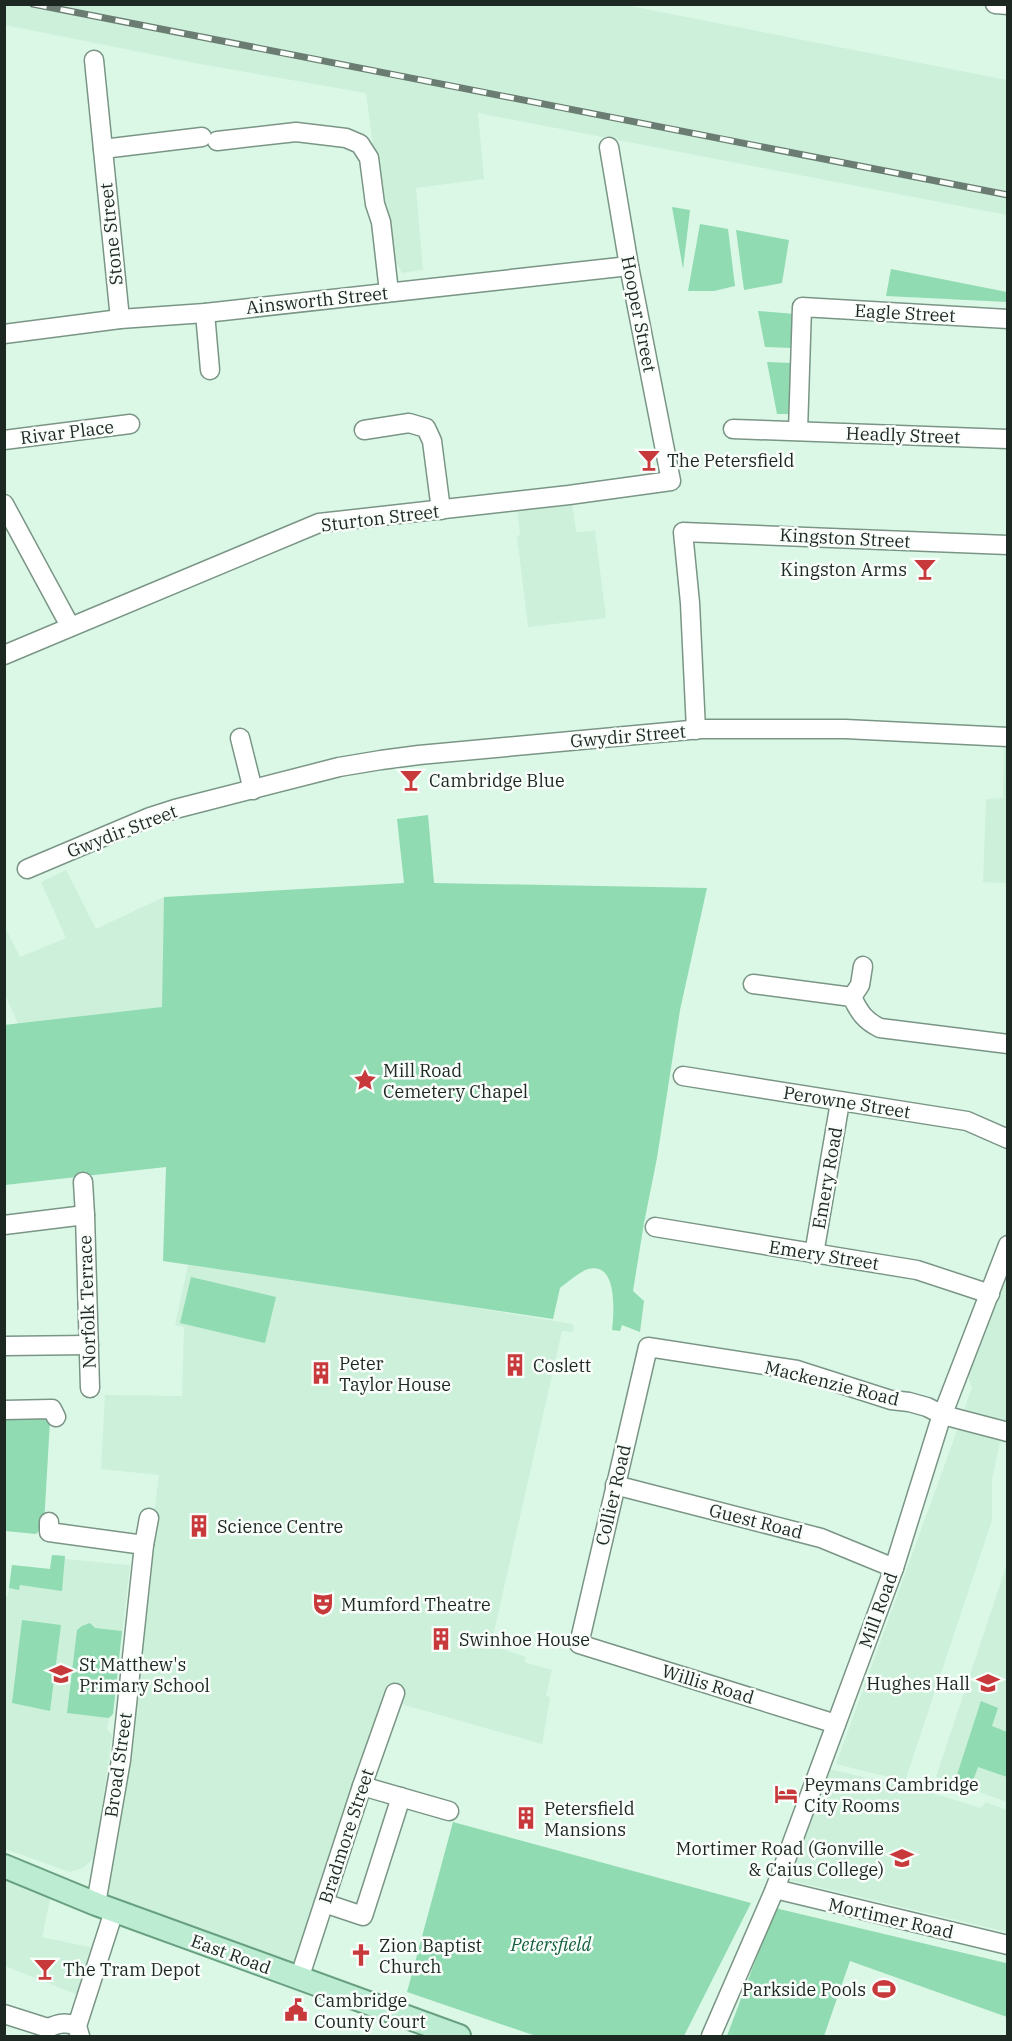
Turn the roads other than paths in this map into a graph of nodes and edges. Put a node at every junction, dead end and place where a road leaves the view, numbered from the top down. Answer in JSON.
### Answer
{"nodes":[{"id":1,"x":994,"y":4,"type":"edge"},
{"id":2,"x":1008,"y":5,"type":"edge"},
{"id":3,"x":94,"y":60,"type":"dead end"},
{"id":4,"x":609,"y":147,"type":"dead end"},
{"id":5,"x":103,"y":149,"type":"junction"},
{"id":6,"x":629,"y":266,"type":"junction"},
{"id":7,"x":389,"y":292,"type":"junction"},
{"id":8,"x":205,"y":313,"type":"junction"},
{"id":9,"x":1008,"y":319,"type":"edge"},
{"id":10,"x":120,"y":320,"type":"junction"},
{"id":11,"x":4,"y":334,"type":"edge"},
{"id":12,"x":210,"y":370,"type":"dead end"},
{"id":13,"x":130,"y":423,"type":"dead end"},
{"id":14,"x":733,"y":429,"type":"dead end"},
{"id":15,"x":364,"y":430,"type":"dead end"},
{"id":16,"x":798,"y":432,"type":"junction"},
{"id":17,"x":1008,"y":439,"type":"edge"},
{"id":18,"x":4,"y":440,"type":"edge"},
{"id":19,"x":671,"y":481,"type":"joint"},
{"id":20,"x":4,"y":504,"type":"edge"},
{"id":21,"x":441,"y":510,"type":"junction"},
{"id":22,"x":1008,"y":545,"type":"edge"},
{"id":23,"x":70,"y":626,"type":"junction"},
{"id":24,"x":4,"y":655,"type":"edge"},
{"id":25,"x":696,"y":730,"type":"junction"},
{"id":26,"x":1008,"y":737,"type":"edge"},
{"id":27,"x":240,"y":738,"type":"dead end"},
{"id":28,"x":254,"y":790,"type":"junction"},
{"id":29,"x":27,"y":869,"type":"dead end"},
{"id":30,"x":863,"y":966,"type":"dead end"},
{"id":31,"x":753,"y":984,"type":"dead end"},
{"id":32,"x":852,"y":997,"type":"junction"},
{"id":33,"x":1008,"y":1044,"type":"edge"},
{"id":34,"x":683,"y":1076,"type":"dead end"},
{"id":35,"x":840,"y":1102,"type":"junction"},
{"id":36,"x":1008,"y":1139,"type":"edge"},
{"id":37,"x":83,"y":1182,"type":"dead end"},
{"id":38,"x":85,"y":1215,"type":"junction"},
{"id":39,"x":4,"y":1225,"type":"edge"},
{"id":40,"x":655,"y":1227,"type":"dead end"},
{"id":41,"x":1008,"y":1245,"type":"edge"},
{"id":42,"x":813,"y":1254,"type":"junction"},
{"id":43,"x":990,"y":1294,"type":"junction"},
{"id":44,"x":89,"y":1345,"type":"junction"},
{"id":45,"x":4,"y":1346,"type":"edge"},
{"id":46,"x":648,"y":1347,"type":"joint"},
{"id":47,"x":90,"y":1388,"type":"dead end"},
{"id":48,"x":4,"y":1410,"type":"edge"},
{"id":49,"x":943,"y":1416,"type":"junction"},
{"id":50,"x":56,"y":1417,"type":"dead end"},
{"id":51,"x":1008,"y":1432,"type":"edge"},
{"id":52,"x":615,"y":1485,"type":"junction"},
{"id":53,"x":149,"y":1518,"type":"dead end"},
{"id":54,"x":49,"y":1522,"type":"dead end"},
{"id":55,"x":144,"y":1545,"type":"junction"},
{"id":56,"x":894,"y":1568,"type":"junction"},
{"id":57,"x":579,"y":1644,"type":"joint"},
{"id":58,"x":395,"y":1693,"type":"dead end"},
{"id":59,"x":836,"y":1724,"type":"junction"},
{"id":60,"x":362,"y":1786,"type":"junction"},
{"id":61,"x":401,"y":1797,"type":"junction"},
{"id":62,"x":449,"y":1810,"type":"dead end"},
{"id":63,"x":4,"y":1866,"type":"edge"},
{"id":64,"x":775,"y":1889,"type":"junction"},
{"id":65,"x":324,"y":1903,"type":"junction"},
{"id":66,"x":105,"y":1908,"type":"junction"},
{"id":67,"x":1008,"y":1945,"type":"edge"},
{"id":68,"x":299,"y":1979,"type":"junction"},
{"id":69,"x":4,"y":2014,"type":"edge"},
{"id":70,"x":48,"y":2032,"type":"edge"},
{"id":71,"x":79,"y":2032,"type":"edge"},
{"id":72,"x":459,"y":2037,"type":"edge"},
{"id":73,"x":711,"y":2037,"type":"edge"}],
"edges":[{"from":1,"to":2,"type":"street"},
{"from":3,"to":5,"type":"street","name":"Stone Street"},
{"from":4,"to":6,"type":"street","name":"Hooper Street"},
{"from":5,"to":7,"type":"street"},
{"from":5,"to":10,"type":"street","name":"Stone Street"},
{"from":6,"to":7,"type":"street","name":"Ainsworth Street"},
{"from":6,"to":19,"type":"street","name":"Hooper Street"},
{"from":7,"to":8,"type":"street","name":"Ainsworth Street"},
{"from":8,"to":10,"type":"street","name":"Ainsworth Street"},
{"from":8,"to":12,"type":"street"},
{"from":9,"to":16,"type":"street","name":"Eagle Street"},
{"from":10,"to":11,"type":"street","name":"Ainsworth Street"},
{"from":13,"to":18,"type":"street","name":"Rivar Place"},
{"from":14,"to":16,"type":"street","name":"Headly Street"},
{"from":15,"to":21,"type":"street"},
{"from":16,"to":17,"type":"street","name":"Headly Street"},
{"from":19,"to":21,"type":"street","name":"Sturton Street"},
{"from":20,"to":23,"type":"street"},
{"from":21,"to":23,"type":"street","name":"Sturton Street"},
{"from":22,"to":25,"type":"street","name":"Kingston Street"},
{"from":23,"to":24,"type":"street","name":"Sturton Street"},
{"from":25,"to":26,"type":"street","name":"Gwydir Street"},
{"from":25,"to":28,"type":"street","name":"Gwydir Street"},
{"from":27,"to":28,"type":"street"},
{"from":28,"to":29,"type":"street","name":"Gwydir Street"},
{"from":30,"to":32,"type":"street"},
{"from":31,"to":32,"type":"street"},
{"from":32,"to":33,"type":"street"},
{"from":34,"to":35,"type":"street","name":"Perowne Street"},
{"from":35,"to":36,"type":"street","name":"Perowne Street"},
{"from":35,"to":42,"type":"street","name":"Emery Road"},
{"from":37,"to":38,"type":"street","name":"Norfolk Terrace"},
{"from":38,"to":39,"type":"street","name":"Norfolk Terrace"},
{"from":38,"to":44,"type":"street","name":"Norfolk Terrace"},
{"from":40,"to":42,"type":"street","name":"Emery Street"},
{"from":41,"to":43,"type":"street","name":"Mill Road"},
{"from":42,"to":43,"type":"street","name":"Emery Street"},
{"from":43,"to":49,"type":"street","name":"Mill Road"},
{"from":44,"to":45,"type":"street"},
{"from":44,"to":47,"type":"street","name":"Norfolk Terrace"},
{"from":46,"to":49,"type":"street","name":"Mackenzie Road"},
{"from":46,"to":52,"type":"street","name":"Collier Road"},
{"from":48,"to":50,"type":"street"},
{"from":49,"to":51,"type":"street","name":"Mackenzie Road"},
{"from":49,"to":56,"type":"street","name":"Mill Road"},
{"from":52,"to":56,"type":"street","name":"Guest Road"},
{"from":52,"to":57,"type":"street","name":"Collier Road"},
{"from":53,"to":55,"type":"street","name":"Broad Street"},
{"from":54,"to":55,"type":"street"},
{"from":55,"to":66,"type":"street","name":"Broad Street"},
{"from":56,"to":59,"type":"street","name":"Mill Road"},
{"from":57,"to":59,"type":"street","name":"Willis Road"},
{"from":58,"to":60,"type":"street","name":"Bradmore Street"},
{"from":59,"to":64,"type":"street","name":"Mill Road"},
{"from":60,"to":61,"type":"street"},
{"from":60,"to":65,"type":"street","name":"Bradmore Street"},
{"from":61,"to":62,"type":"street"},
{"from":61,"to":65,"type":"street"},
{"from":63,"to":66,"type":"main road","name":"East Road"},
{"from":64,"to":67,"type":"street","name":"Mortimer Road"},
{"from":64,"to":73,"type":"street","name":"Mill Road"},
{"from":65,"to":68,"type":"street","name":"Bradmore Street"},
{"from":66,"to":68,"type":"main road","name":"East Road"},
{"from":66,"to":71,"type":"street","name":"Broad Street"},
{"from":68,"to":72,"type":"main road","name":"East Road"},
{"from":69,"to":70,"type":"street"},
{"from":70,"to":71,"type":"street"}]}
